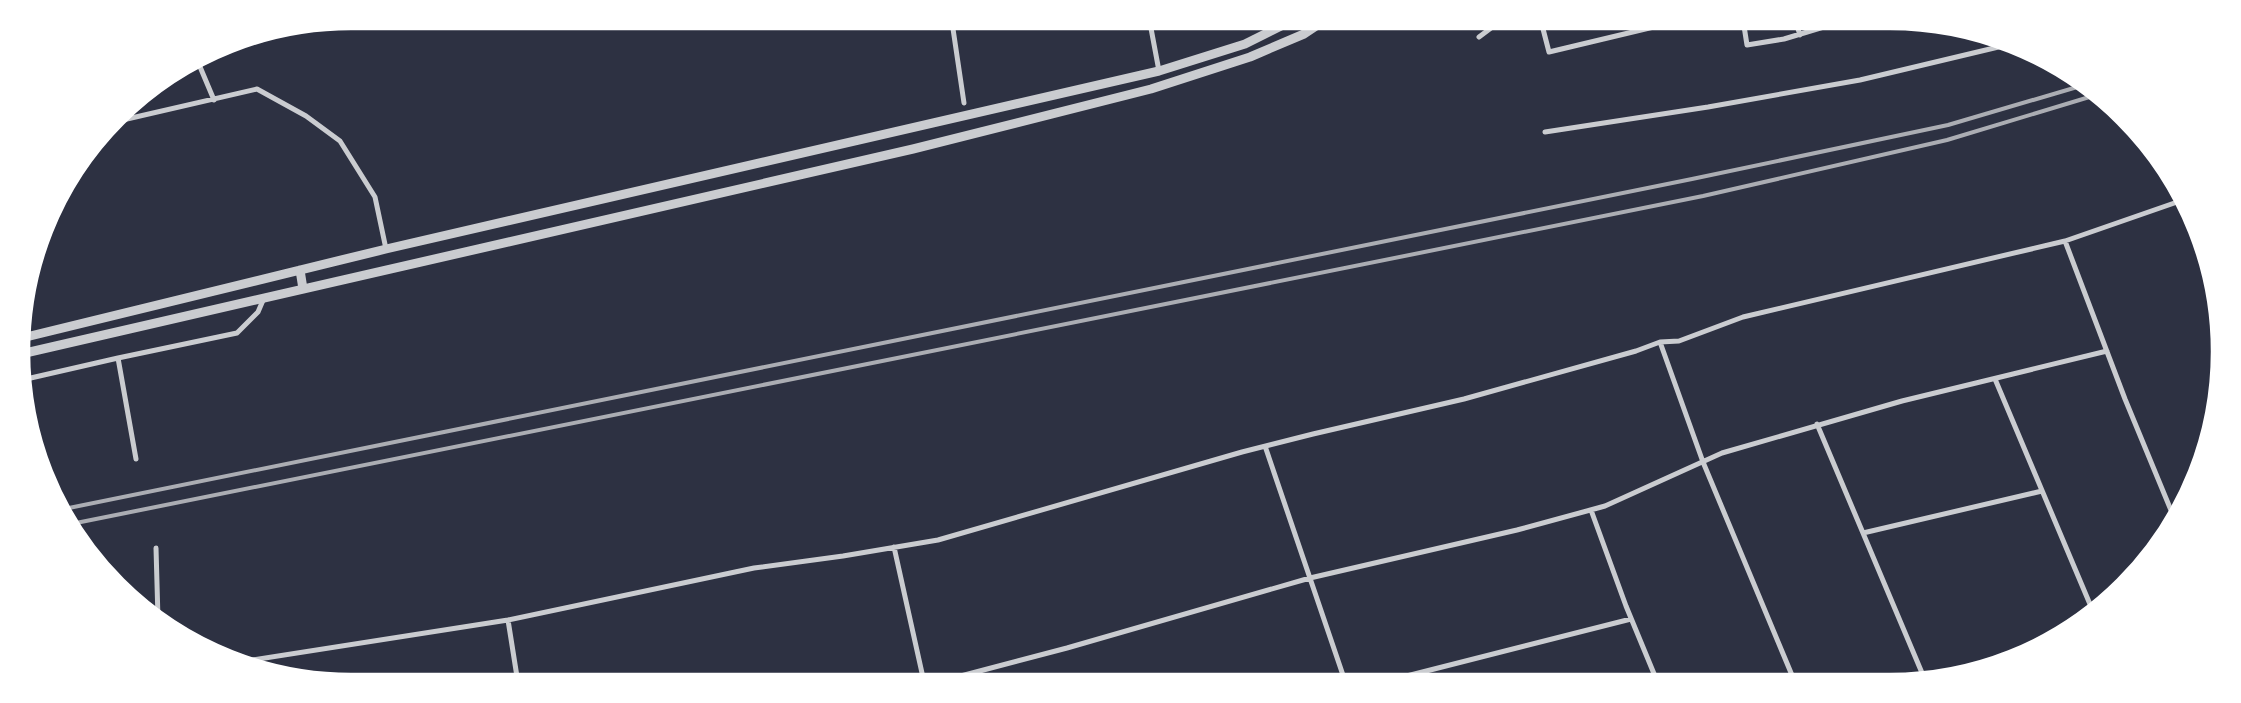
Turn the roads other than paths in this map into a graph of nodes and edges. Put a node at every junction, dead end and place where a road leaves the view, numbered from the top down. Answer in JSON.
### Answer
{"nodes":[{"id":1,"x":953,"y":29,"type":"edge"},
{"id":2,"x":1151,"y":29,"type":"edge"},
{"id":3,"x":1275,"y":29,"type":"edge"},
{"id":4,"x":1312,"y":29,"type":"edge"},
{"id":5,"x":1490,"y":29,"type":"edge"},
{"id":6,"x":1543,"y":29,"type":"edge"},
{"id":7,"x":1645,"y":29,"type":"edge"},
{"id":8,"x":1744,"y":29,"type":"edge"},
{"id":9,"x":1798,"y":29,"type":"edge"},
{"id":10,"x":1817,"y":29,"type":"edge"},
{"id":11,"x":1800,"y":34,"type":"junction"},
{"id":12,"x":1479,"y":37,"type":"dead end"},
{"id":13,"x":1997,"y":47,"type":"edge"},
{"id":14,"x":200,"y":67,"type":"edge"},
{"id":15,"x":1159,"y":70,"type":"junction"},
{"id":16,"x":214,"y":100,"type":"junction"},
{"id":17,"x":964,"y":103,"type":"dead end"},
{"id":18,"x":128,"y":119,"type":"edge"},
{"id":19,"x":1545,"y":132,"type":"dead end"},
{"id":20,"x":2175,"y":202,"type":"edge"},
{"id":21,"x":2065,"y":241,"type":"junction"},
{"id":22,"x":386,"y":249,"type":"junction"},
{"id":23,"x":300,"y":270,"type":"junction"},
{"id":24,"x":303,"y":289,"type":"junction"},
{"id":25,"x":264,"y":298,"type":"junction"},
{"id":26,"x":29,"y":336,"type":"edge"},
{"id":27,"x":1660,"y":342,"type":"junction"},
{"id":28,"x":2107,"y":350,"type":"junction"},
{"id":29,"x":29,"y":352,"type":"edge"},
{"id":30,"x":118,"y":358,"type":"junction"},
{"id":31,"x":30,"y":378,"type":"edge"},
{"id":32,"x":1995,"y":379,"type":"junction"},
{"id":33,"x":1817,"y":424,"type":"junction"},
{"id":34,"x":1265,"y":446,"type":"junction"},
{"id":35,"x":136,"y":459,"type":"dead end"},
{"id":36,"x":1702,"y":462,"type":"junction"},
{"id":37,"x":2042,"y":491,"type":"junction"},
{"id":38,"x":1591,"y":510,"type":"junction"},
{"id":39,"x":2171,"y":510,"type":"edge"},
{"id":40,"x":1863,"y":533,"type":"junction"},
{"id":41,"x":894,"y":547,"type":"junction"},
{"id":42,"x":156,"y":548,"type":"dead end"},
{"id":43,"x":1310,"y":578,"type":"junction"},
{"id":44,"x":2090,"y":604,"type":"edge"},
{"id":45,"x":158,"y":610,"type":"edge"},
{"id":46,"x":1631,"y":619,"type":"junction"},
{"id":47,"x":508,"y":620,"type":"junction"},
{"id":48,"x":256,"y":659,"type":"edge"},
{"id":49,"x":1922,"y":672,"type":"edge"},
{"id":50,"x":517,"y":674,"type":"edge"},
{"id":51,"x":922,"y":674,"type":"edge"},
{"id":52,"x":968,"y":674,"type":"edge"},
{"id":53,"x":1343,"y":674,"type":"edge"},
{"id":54,"x":1415,"y":674,"type":"edge"},
{"id":55,"x":1654,"y":674,"type":"edge"},
{"id":56,"x":1791,"y":674,"type":"edge"}],
"edges":[{"from":1,"to":17,"type":"street"},
{"from":2,"to":15,"type":"street"},
{"from":3,"to":15,"type":"street"},
{"from":4,"to":24,"type":"street"},
{"from":5,"to":12,"type":"street"},
{"from":6,"to":7,"type":"street"},
{"from":8,"to":11,"type":"street"},
{"from":9,"to":11,"type":"street"},
{"from":10,"to":11,"type":"street"},
{"from":13,"to":19,"type":"street"},
{"from":14,"to":16,"type":"street"},
{"from":15,"to":22,"type":"street"},
{"from":16,"to":18,"type":"street"},
{"from":16,"to":22,"type":"street"},
{"from":20,"to":21,"type":"street"},
{"from":21,"to":27,"type":"street"},
{"from":21,"to":28,"type":"street"},
{"from":22,"to":23,"type":"street"},
{"from":23,"to":24,"type":"street"},
{"from":23,"to":26,"type":"street"},
{"from":24,"to":25,"type":"street"},
{"from":25,"to":29,"type":"street"},
{"from":25,"to":30,"type":"street"},
{"from":27,"to":34,"type":"street"},
{"from":27,"to":36,"type":"street"},
{"from":28,"to":32,"type":"street"},
{"from":28,"to":39,"type":"street"},
{"from":30,"to":31,"type":"street"},
{"from":30,"to":35,"type":"street"},
{"from":32,"to":33,"type":"street"},
{"from":32,"to":37,"type":"street"},
{"from":33,"to":36,"type":"street"},
{"from":33,"to":40,"type":"street"},
{"from":34,"to":41,"type":"street"},
{"from":34,"to":43,"type":"street"},
{"from":36,"to":38,"type":"street"},
{"from":36,"to":56,"type":"street"},
{"from":37,"to":40,"type":"street"},
{"from":37,"to":44,"type":"street"},
{"from":38,"to":43,"type":"street"},
{"from":38,"to":46,"type":"street"},
{"from":40,"to":49,"type":"street"},
{"from":41,"to":47,"type":"street"},
{"from":41,"to":51,"type":"street"},
{"from":42,"to":45,"type":"street"},
{"from":43,"to":52,"type":"street"},
{"from":43,"to":53,"type":"street"},
{"from":46,"to":54,"type":"street"},
{"from":46,"to":55,"type":"street"},
{"from":47,"to":48,"type":"street"},
{"from":47,"to":50,"type":"street"}]}
